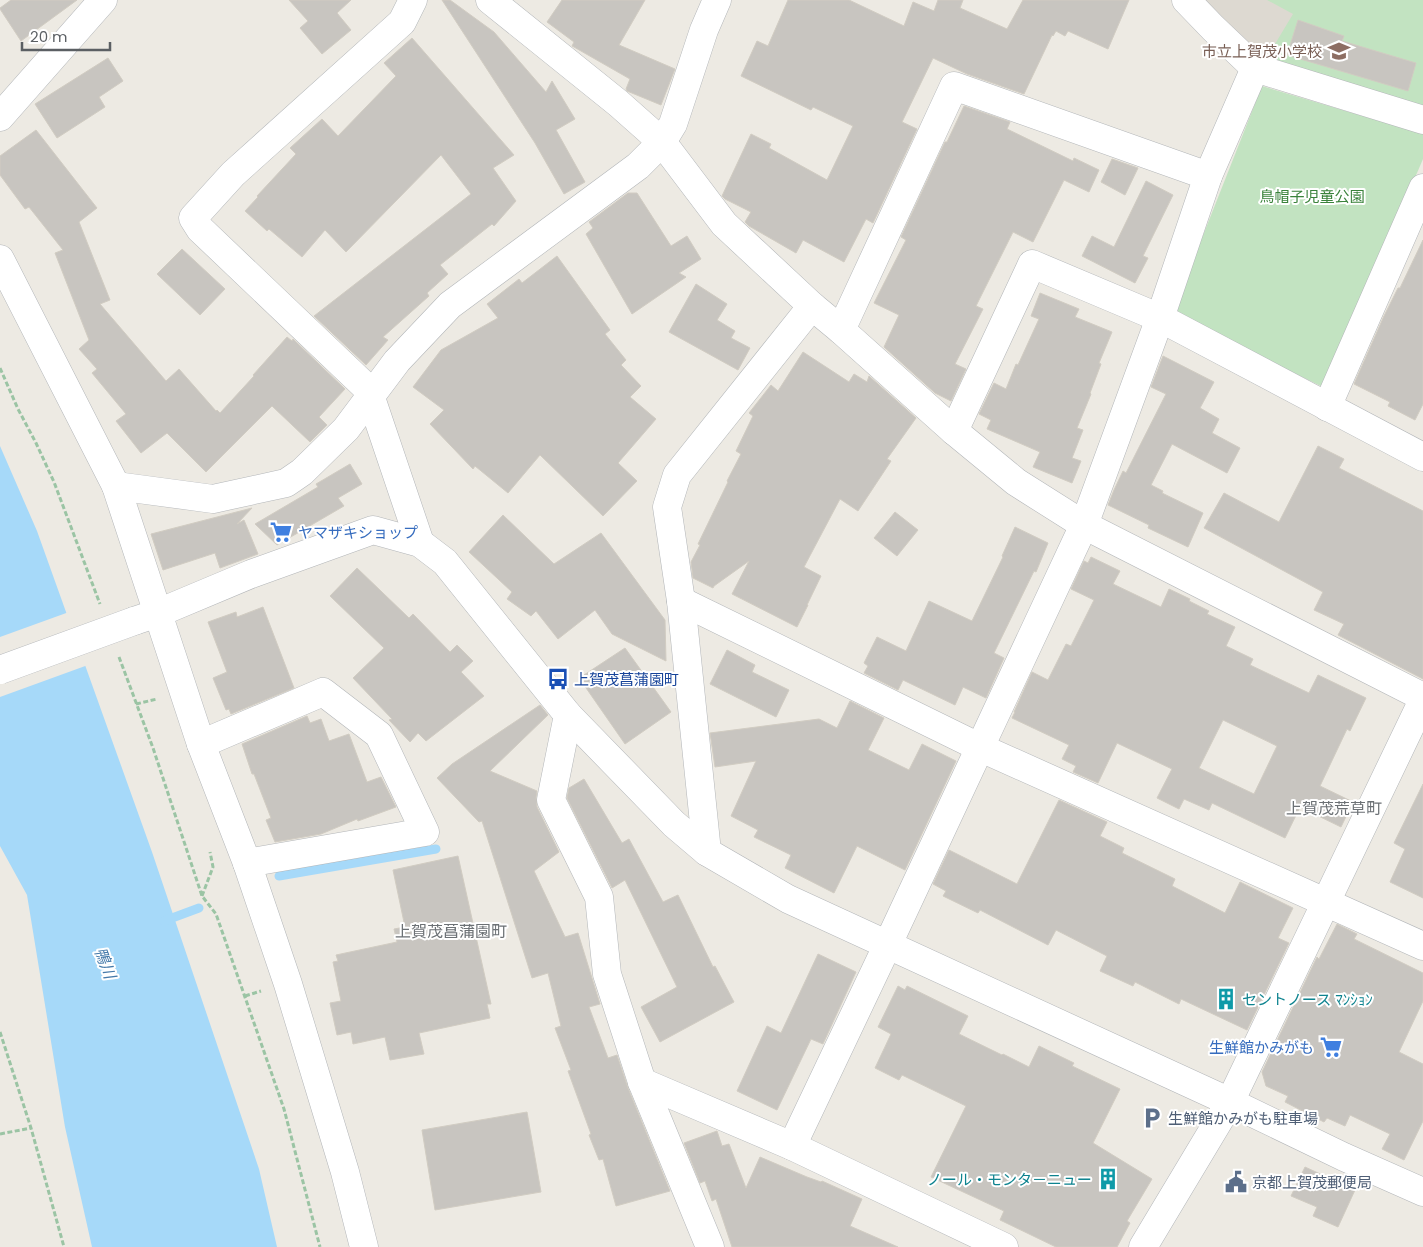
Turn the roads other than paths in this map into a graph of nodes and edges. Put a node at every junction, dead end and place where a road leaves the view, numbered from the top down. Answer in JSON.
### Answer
{"nodes":[{"id":1,"x":103,"y":0,"type":"edge"},
{"id":2,"x":413,"y":0,"type":"edge"},
{"id":3,"x":490,"y":0,"type":"edge"},
{"id":4,"x":717,"y":0,"type":"edge"},
{"id":5,"x":1186,"y":0,"type":"edge"},
{"id":6,"x":1256,"y":68,"type":"junction"},
{"id":7,"x":0,"y":118,"type":"edge"},
{"id":8,"x":1423,"y":120,"type":"edge"},
{"id":9,"x":662,"y":142,"type":"junction"},
{"id":10,"x":1208,"y":176,"type":"junction"},
{"id":11,"x":1423,"y":188,"type":"edge"},
{"id":12,"x":0,"y":259,"type":"edge"},
{"id":13,"x":812,"y":306,"type":"junction"},
{"id":14,"x":1160,"y":318,"type":"junction"},
{"id":15,"x":841,"y":330,"type":"junction"},
{"id":16,"x":371,"y":396,"type":"junction"},
{"id":17,"x":1327,"y":407,"type":"junction"},
{"id":18,"x":954,"y":431,"type":"junction"},
{"id":19,"x":1423,"y":457,"type":"edge"},
{"id":20,"x":116,"y":486,"type":"junction"},
{"id":21,"x":1084,"y":525,"type":"junction"},
{"id":22,"x":420,"y":543,"type":"junction"},
{"id":23,"x":681,"y":601,"type":"junction"},
{"id":24,"x":146,"y":617,"type":"junction"},
{"id":25,"x":0,"y":670,"type":"edge"},
{"id":26,"x":1423,"y":698,"type":"edge"},
{"id":27,"x":568,"y":714,"type":"junction"},
{"id":28,"x":202,"y":744,"type":"junction"},
{"id":29,"x":980,"y":748,"type":"junction"},
{"id":30,"x":707,"y":852,"type":"junction"},
{"id":31,"x":247,"y":863,"type":"junction"},
{"id":32,"x":1326,"y":902,"type":"junction"},
{"id":33,"x":888,"y":944,"type":"junction"},
{"id":34,"x":1423,"y":946,"type":"edge"},
{"id":35,"x":642,"y":1082,"type":"junction"},
{"id":36,"x":1230,"y":1102,"type":"junction"},
{"id":37,"x":792,"y":1146,"type":"junction"},
{"id":38,"x":1423,"y":1192,"type":"edge"},
{"id":39,"x":364,"y":1247,"type":"edge"},
{"id":40,"x":710,"y":1247,"type":"edge"},
{"id":41,"x":1004,"y":1247,"type":"edge"},
{"id":42,"x":1143,"y":1247,"type":"edge"}],
"edges":[{"from":1,"to":7,"type":"street"},
{"from":2,"to":16,"type":"street"},
{"from":3,"to":9,"type":"street"},
{"from":4,"to":9,"type":"street"},
{"from":5,"to":6,"type":"street"},
{"from":6,"to":8,"type":"street"},
{"from":6,"to":10,"type":"street"},
{"from":9,"to":13,"type":"street"},
{"from":9,"to":16,"type":"street"},
{"from":10,"to":14,"type":"street"},
{"from":10,"to":15,"type":"street"},
{"from":11,"to":17,"type":"street"},
{"from":12,"to":20,"type":"street"},
{"from":13,"to":15,"type":"street"},
{"from":13,"to":23,"type":"street"},
{"from":14,"to":17,"type":"street"},
{"from":14,"to":18,"type":"street"},
{"from":14,"to":21,"type":"street"},
{"from":15,"to":18,"type":"street"},
{"from":16,"to":20,"type":"street"},
{"from":16,"to":22,"type":"street"},
{"from":17,"to":19,"type":"street"},
{"from":18,"to":21,"type":"street"},
{"from":20,"to":24,"type":"street"},
{"from":21,"to":26,"type":"street"},
{"from":21,"to":29,"type":"street"},
{"from":22,"to":24,"type":"street"},
{"from":22,"to":27,"type":"street"},
{"from":23,"to":29,"type":"street"},
{"from":23,"to":30,"type":"street"},
{"from":24,"to":25,"type":"street","bridge":true},
{"from":24,"to":28,"type":"street"},
{"from":26,"to":32,"type":"street"},
{"from":27,"to":30,"type":"street"},
{"from":27,"to":35,"type":"street"},
{"from":28,"to":31,"type":"street"},
{"from":28,"to":31,"type":"street"},
{"from":29,"to":32,"type":"street"},
{"from":29,"to":33,"type":"street"},
{"from":30,"to":33,"type":"street"},
{"from":31,"to":39,"type":"street"},
{"from":32,"to":34,"type":"street"},
{"from":32,"to":36,"type":"street"},
{"from":33,"to":36,"type":"street"},
{"from":33,"to":37,"type":"street"},
{"from":35,"to":37,"type":"street"},
{"from":35,"to":40,"type":"street"},
{"from":36,"to":38,"type":"street"},
{"from":36,"to":42,"type":"street"},
{"from":37,"to":41,"type":"street"}]}
